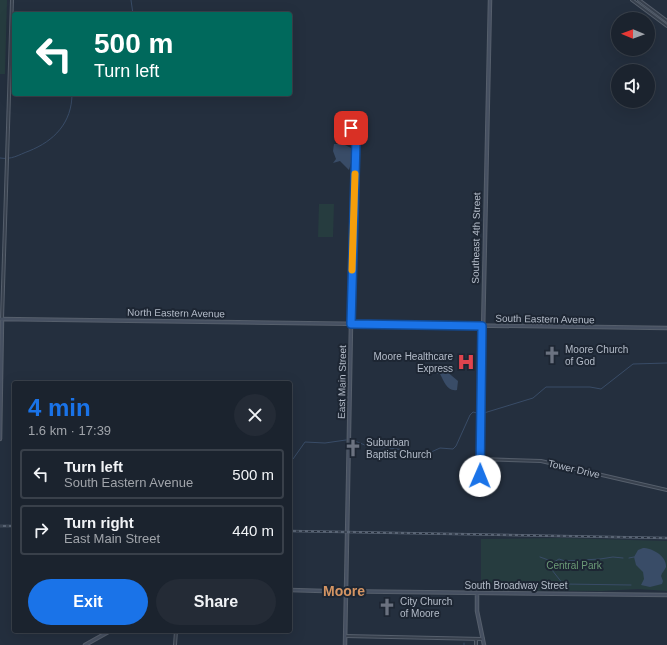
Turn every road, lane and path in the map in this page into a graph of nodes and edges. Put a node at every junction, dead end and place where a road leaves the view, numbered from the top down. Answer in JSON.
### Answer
{"nodes":[{"id":1,"x":12,"y":0,"type":"edge"},
{"id":2,"x":490,"y":0,"type":"edge"},
{"id":3,"x":632,"y":0,"type":"edge"},
{"id":4,"x":639,"y":0,"type":"edge"},
{"id":5,"x":667,"y":21,"type":"edge"},
{"id":6,"x":667,"y":26,"type":"edge"},
{"id":7,"x":351,"y":128,"type":"dead end"},
{"id":8,"x":1,"y":319,"type":"edge"},
{"id":9,"x":351,"y":324,"type":"junction"},
{"id":10,"x":482,"y":326,"type":"junction"},
{"id":11,"x":667,"y":328,"type":"edge"},
{"id":12,"x":0,"y":439,"type":"edge"},
{"id":13,"x":480,"y":459,"type":"junction"},
{"id":14,"x":480,"y":476,"type":"dead end"},
{"id":15,"x":667,"y":490,"type":"edge"},
{"id":16,"x":292,"y":590,"type":"edge"},
{"id":17,"x":346,"y":591,"type":"junction"},
{"id":18,"x":477,"y":593,"type":"junction"},
{"id":19,"x":667,"y":595,"type":"edge"},
{"id":20,"x":106,"y":633,"type":"edge"},
{"id":21,"x":176,"y":633,"type":"edge"},
{"id":22,"x":345,"y":636,"type":"junction"},
{"id":23,"x":476,"y":639,"type":"junction"},
{"id":24,"x":483,"y":639,"type":"junction"},
{"id":25,"x":84,"y":645,"type":"edge"},
{"id":26,"x":175,"y":645,"type":"edge"},
{"id":27,"x":345,"y":645,"type":"edge"},
{"id":28,"x":476,"y":645,"type":"edge"},
{"id":29,"x":484,"y":645,"type":"edge"}],
"edges":[{"from":1,"to":8,"type":"street"},
{"from":2,"to":10,"type":"main road","name":"Southeast 4th Street"},
{"from":3,"to":6,"type":"street"},
{"from":4,"to":5,"type":"street"},
{"from":7,"to":9,"type":"street","name":"East Main Street"},
{"from":8,"to":9,"type":"main road","name":"North Eastern Avenue"},
{"from":8,"to":12,"type":"main road"},
{"from":9,"to":10,"type":"main road","name":"South Eastern Avenue"},
{"from":9,"to":17,"type":"main road","name":"East Main Street"},
{"from":10,"to":11,"type":"main road","name":"South Eastern Avenue"},
{"from":10,"to":13,"type":"main road","name":"Southeast 4th Street"},
{"from":13,"to":14,"type":"main road","name":"Southeast 4th Street"},
{"from":13,"to":15,"type":"street","name":"Tower Drive"},
{"from":16,"to":17,"type":"main road","name":"South Broadway Street"},
{"from":17,"to":18,"type":"main road","name":"South Broadway Street"},
{"from":17,"to":22,"type":"main road","name":"East Main Street"},
{"from":18,"to":19,"type":"main road","name":"South Broadway Street"},
{"from":18,"to":24,"type":"main road"},
{"from":20,"to":25,"type":"main road"},
{"from":21,"to":26,"type":"street"},
{"from":22,"to":23,"type":"street"},
{"from":22,"to":27,"type":"main road","name":"East Main Street"},
{"from":23,"to":24,"type":"street"},
{"from":23,"to":28,"type":"street"},
{"from":24,"to":29,"type":"main road"}]}
